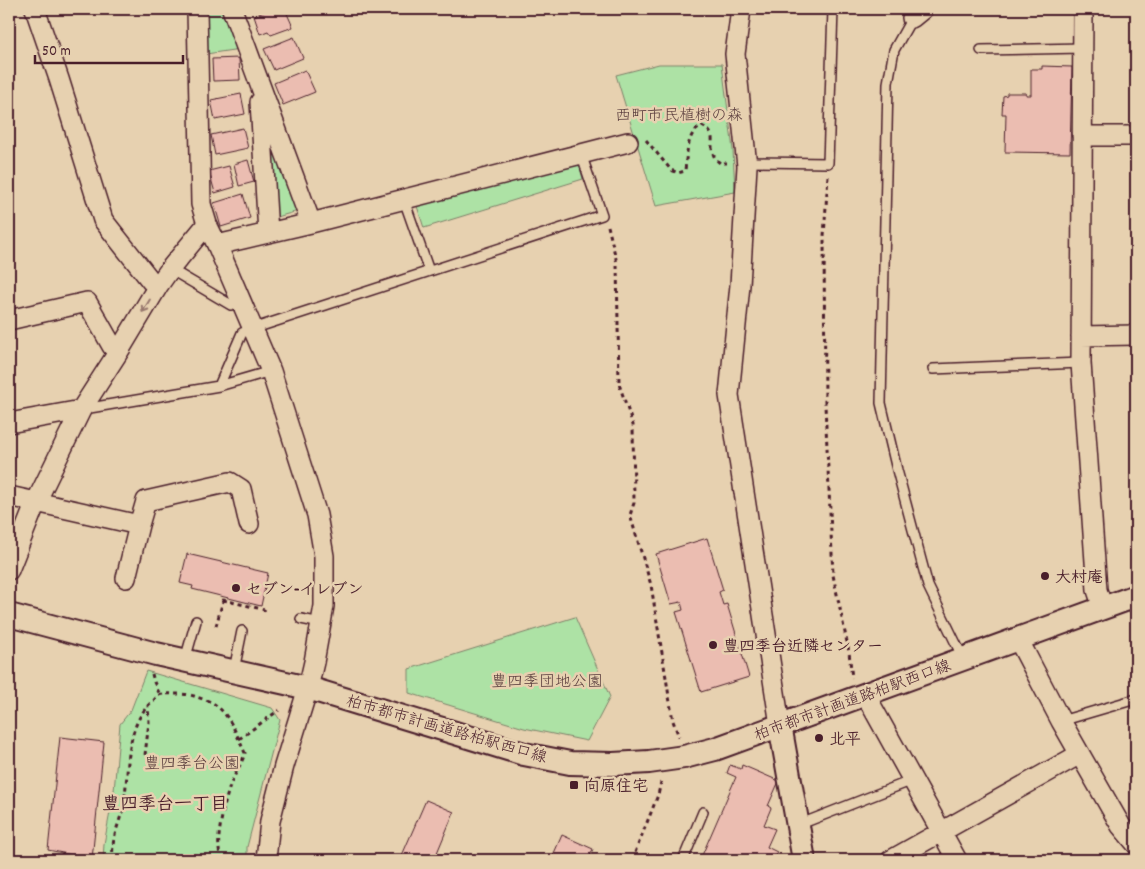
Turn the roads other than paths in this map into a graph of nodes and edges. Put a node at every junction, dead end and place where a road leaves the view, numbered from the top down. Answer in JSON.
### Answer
{"nodes":[{"id":1,"x":36,"y":9,"type":"edge"},
{"id":2,"x":197,"y":9,"type":"edge"},
{"id":3,"x":232,"y":9,"type":"edge"},
{"id":4,"x":741,"y":9,"type":"edge"},
{"id":5,"x":833,"y":9,"type":"edge"},
{"id":6,"x":1083,"y":9,"type":"edge"},
{"id":7,"x":917,"y":14,"type":"edge"},
{"id":8,"x":1083,"y":48,"type":"junction"},
{"id":9,"x":981,"y":50,"type":"dead end"},
{"id":10,"x":259,"y":81,"type":"junction"},
{"id":11,"x":1082,"y":136,"type":"junction"},
{"id":12,"x":1136,"y":136,"type":"edge"},
{"id":13,"x":628,"y":142,"type":"road end"},
{"id":14,"x":581,"y":154,"type":"junction"},
{"id":15,"x":746,"y":162,"type":"junction"},
{"id":16,"x":404,"y":200,"type":"junction"},
{"id":17,"x":311,"y":223,"type":"junction"},
{"id":18,"x":207,"y":224,"type":"junction"},
{"id":19,"x":268,"y":233,"type":"junction"},
{"id":20,"x":217,"y":245,"type":"junction"},
{"id":21,"x":170,"y":269,"type":"junction"},
{"id":22,"x":429,"y":271,"type":"junction"},
{"id":23,"x":158,"y":286,"type":"junction"},
{"id":24,"x":240,"y":299,"type":"junction"},
{"id":25,"x":9,"y":320,"type":"edge"},
{"id":26,"x":252,"y":329,"type":"junction"},
{"id":27,"x":1136,"y":335,"type":"edge"},
{"id":28,"x":1081,"y":336,"type":"junction"},
{"id":29,"x":119,"y":351,"type":"junction"},
{"id":30,"x":1081,"y":363,"type":"junction"},
{"id":31,"x":933,"y":368,"type":"dead end"},
{"id":32,"x":271,"y":371,"type":"junction"},
{"id":33,"x":219,"y":386,"type":"junction"},
{"id":34,"x":81,"y":410,"type":"junction"},
{"id":35,"x":9,"y":423,"type":"edge"},
{"id":36,"x":9,"y":496,"type":"edge"},
{"id":37,"x":36,"y":502,"type":"junction"},
{"id":38,"x":249,"y":524,"type":"dead end"},
{"id":39,"x":139,"y":525,"type":"junction"},
{"id":40,"x":9,"y":570,"type":"edge"},
{"id":41,"x":126,"y":578,"type":"dead end"},
{"id":42,"x":1136,"y":596,"type":"edge"},
{"id":43,"x":1103,"y":608,"type":"junction"},
{"id":44,"x":9,"y":615,"type":"edge"},
{"id":45,"x":301,"y":619,"type":"dead end"},
{"id":46,"x":196,"y":621,"type":"dead end"},
{"id":47,"x":321,"y":623,"type":"junction"},
{"id":48,"x":242,"y":632,"type":"dead end"},
{"id":49,"x":1018,"y":639,"type":"junction"},
{"id":50,"x":963,"y":658,"type":"junction"},
{"id":51,"x":185,"y":660,"type":"junction"},
{"id":52,"x":234,"y":671,"type":"junction"},
{"id":53,"x":308,"y":688,"type":"junction"},
{"id":54,"x":859,"y":688,"type":"junction"},
{"id":55,"x":1136,"y":699,"type":"edge"},
{"id":56,"x":1061,"y":721,"type":"junction"},
{"id":57,"x":780,"y":725,"type":"junction"},
{"id":58,"x":1080,"y":754,"type":"junction"},
{"id":59,"x":913,"y":780,"type":"junction"},
{"id":60,"x":703,"y":812,"type":"dead end"},
{"id":61,"x":798,"y":825,"type":"junction"},
{"id":62,"x":942,"y":832,"type":"junction"},
{"id":63,"x":1136,"y":844,"type":"edge"},
{"id":64,"x":266,"y":860,"type":"edge"},
{"id":65,"x":683,"y":860,"type":"edge"},
{"id":66,"x":804,"y":860,"type":"edge"},
{"id":67,"x":891,"y":860,"type":"edge"},
{"id":68,"x":957,"y":860,"type":"edge"}],
"edges":[{"from":1,"to":23,"type":"street"},
{"from":2,"to":18,"type":"street"},
{"from":3,"to":10,"type":"street"},
{"from":4,"to":15,"type":"street"},
{"from":5,"to":15,"type":"lane"},
{"from":6,"to":8,"type":"street"},
{"from":7,"to":50,"type":"lane"},
{"from":8,"to":9,"type":"lane"},
{"from":8,"to":11,"type":"street"},
{"from":10,"to":17,"type":"street"},
{"from":10,"to":19,"type":"street"},
{"from":11,"to":12,"type":"street"},
{"from":11,"to":28,"type":"street"},
{"from":13,"to":14,"type":"street"},
{"from":14,"to":16,"type":"street"},
{"from":14,"to":22,"type":"lane"},
{"from":15,"to":57,"type":"street"},
{"from":16,"to":17,"type":"street"},
{"from":16,"to":22,"type":"lane"},
{"from":17,"to":19,"type":"street"},
{"from":18,"to":20,"type":"street"},
{"from":18,"to":21,"type":"street"},
{"from":19,"to":20,"type":"street"},
{"from":20,"to":24,"type":"street"},
{"from":21,"to":23,"type":"street"},
{"from":21,"to":24,"type":"lane"},
{"from":22,"to":26,"type":"lane"},
{"from":23,"to":29,"type":"street","one_way":true},
{"from":24,"to":26,"type":"street"},
{"from":25,"to":29,"type":"street"},
{"from":26,"to":32,"type":"street"},
{"from":26,"to":33,"type":"lane"},
{"from":27,"to":28,"type":"street"},
{"from":28,"to":30,"type":"street"},
{"from":29,"to":34,"type":"street"},
{"from":30,"to":31,"type":"lane"},
{"from":30,"to":43,"type":"street"},
{"from":32,"to":33,"type":"lane"},
{"from":32,"to":47,"type":"street"},
{"from":33,"to":34,"type":"lane"},
{"from":34,"to":35,"type":"street"},
{"from":34,"to":37,"type":"street"},
{"from":36,"to":37,"type":"street"},
{"from":37,"to":39,"type":"street"},
{"from":37,"to":40,"type":"street"},
{"from":38,"to":39,"type":"street"},
{"from":39,"to":41,"type":"street"},
{"from":42,"to":43,"type":"street","name":"柏市都市計画道路柏駅西口線"},
{"from":43,"to":49,"type":"street","name":"柏市都市計画道路柏駅西口線"},
{"from":44,"to":51,"type":"street","name":"柏市都市計画道路柏駅西口線"},
{"from":45,"to":47,"type":"lane"},
{"from":46,"to":51,"type":"lane"},
{"from":47,"to":53,"type":"street"},
{"from":48,"to":52,"type":"lane"},
{"from":49,"to":50,"type":"street","name":"柏市都市計画道路柏駅西口線"},
{"from":49,"to":56,"type":"street"},
{"from":50,"to":54,"type":"street","name":"柏市都市計画道路柏駅西口線"},
{"from":51,"to":52,"type":"street","name":"柏市都市計画道路柏駅西口線"},
{"from":52,"to":53,"type":"street","name":"柏市都市計画道路柏駅西口線"},
{"from":53,"to":57,"type":"street","name":"柏市都市計画道路柏駅西口線"},
{"from":53,"to":64,"type":"street"},
{"from":54,"to":57,"type":"street","name":"柏市都市計画道路柏駅西口線"},
{"from":54,"to":59,"type":"street"},
{"from":55,"to":56,"type":"lane"},
{"from":56,"to":58,"type":"street"},
{"from":57,"to":61,"type":"street"},
{"from":58,"to":62,"type":"street"},
{"from":58,"to":63,"type":"street"},
{"from":59,"to":61,"type":"lane"},
{"from":59,"to":62,"type":"street"},
{"from":60,"to":65,"type":"lane"},
{"from":61,"to":66,"type":"street"},
{"from":62,"to":67,"type":"street"},
{"from":62,"to":68,"type":"street"}]}
